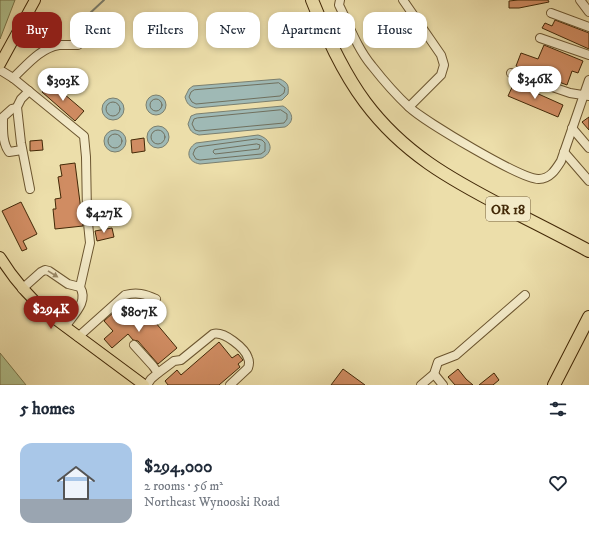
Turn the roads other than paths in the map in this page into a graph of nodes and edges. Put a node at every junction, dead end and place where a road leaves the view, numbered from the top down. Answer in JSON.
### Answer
{"nodes":[{"id":1,"x":35,"y":0,"type":"edge"},
{"id":2,"x":312,"y":0,"type":"edge"},
{"id":3,"x":340,"y":0,"type":"edge"},
{"id":4,"x":403,"y":0,"type":"edge"},
{"id":5,"x":580,"y":0,"type":"edge"},
{"id":6,"x":589,"y":12,"type":"edge"},
{"id":7,"x":551,"y":13,"type":"dead end"},
{"id":8,"x":589,"y":27,"type":"edge"},
{"id":9,"x":540,"y":38,"type":"dead end"},
{"id":10,"x":70,"y":45,"type":"edge"},
{"id":11,"x":589,"y":55,"type":"edge"},
{"id":12,"x":0,"y":64,"type":"edge"},
{"id":13,"x":0,"y":70,"type":"edge"},
{"id":14,"x":511,"y":74,"type":"dead end"},
{"id":15,"x":13,"y":78,"type":"junction"},
{"id":16,"x":589,"y":80,"type":"edge"},
{"id":17,"x":29,"y":91,"type":"junction"},
{"id":18,"x":586,"y":95,"type":"edge"},
{"id":19,"x":409,"y":107,"type":"junction"},
{"id":20,"x":17,"y":108,"type":"junction"},
{"id":21,"x":572,"y":128,"type":"junction"},
{"id":22,"x":589,"y":148,"type":"edge"},
{"id":23,"x":22,"y":150,"type":"junction"},
{"id":24,"x":564,"y":152,"type":"junction"},
{"id":25,"x":589,"y":181,"type":"edge"},
{"id":26,"x":30,"y":188,"type":"dead end"},
{"id":27,"x":589,"y":243,"type":"edge"},
{"id":28,"x":576,"y":244,"type":"junction"},
{"id":29,"x":589,"y":251,"type":"edge"},
{"id":30,"x":0,"y":257,"type":"edge"},
{"id":31,"x":80,"y":287,"type":"junction"},
{"id":32,"x":22,"y":289,"type":"junction"},
{"id":33,"x":525,"y":295,"type":"dead end"},
{"id":34,"x":156,"y":299,"type":"dead end"},
{"id":35,"x":589,"y":316,"type":"edge"},
{"id":36,"x":65,"y":327,"type":"junction"},
{"id":37,"x":78,"y":337,"type":"junction"},
{"id":38,"x":134,"y":345,"type":"dead end"},
{"id":39,"x":158,"y":373,"type":"junction"},
{"id":40,"x":434,"y":374,"type":"junction"},
{"id":41,"x":146,"y":385,"type":"edge"},
{"id":42,"x":230,"y":385,"type":"edge"},
{"id":43,"x":421,"y":385,"type":"edge"},
{"id":44,"x":443,"y":385,"type":"edge"},
{"id":45,"x":554,"y":385,"type":"edge"}],
"edges":[{"from":1,"to":12,"type":"main road"},
{"from":2,"to":28,"type":"highway","number":"OR 18"},
{"from":3,"to":19,"type":"street"},
{"from":4,"to":19,"type":"street"},
{"from":5,"to":6,"type":"street"},
{"from":7,"to":8,"type":"street"},
{"from":9,"to":11,"type":"street"},
{"from":10,"to":15,"type":"street"},
{"from":13,"to":15,"type":"street"},
{"from":14,"to":18,"type":"street"},
{"from":15,"to":17,"type":"street"},
{"from":16,"to":18,"type":"street"},
{"from":17,"to":20,"type":"street"},
{"from":17,"to":31,"type":"street"},
{"from":18,"to":21,"type":"street"},
{"from":19,"to":24,"type":"street"},
{"from":20,"to":23,"type":"street"},
{"from":20,"to":23,"type":"street"},
{"from":21,"to":22,"type":"street"},
{"from":21,"to":24,"type":"street"},
{"from":23,"to":26,"type":"street"},
{"from":24,"to":25,"type":"street"},
{"from":27,"to":28,"type":"highway"},
{"from":28,"to":29,"type":"highway","number":"OR 18"},
{"from":30,"to":32,"type":"main road"},
{"from":32,"to":31,"type":"street","one_way":true},
{"from":31,"to":36,"type":"street"},
{"from":32,"to":36,"type":"main road"},
{"from":33,"to":40,"type":"street"},
{"from":34,"to":37,"type":"street"},
{"from":35,"to":45,"type":"highway"},
{"from":36,"to":37,"type":"main road"},
{"from":37,"to":41,"type":"main road"},
{"from":38,"to":39,"type":"street"},
{"from":39,"to":41,"type":"street"},
{"from":39,"to":42,"type":"street"},
{"from":40,"to":43,"type":"street"},
{"from":40,"to":44,"type":"street"}]}
